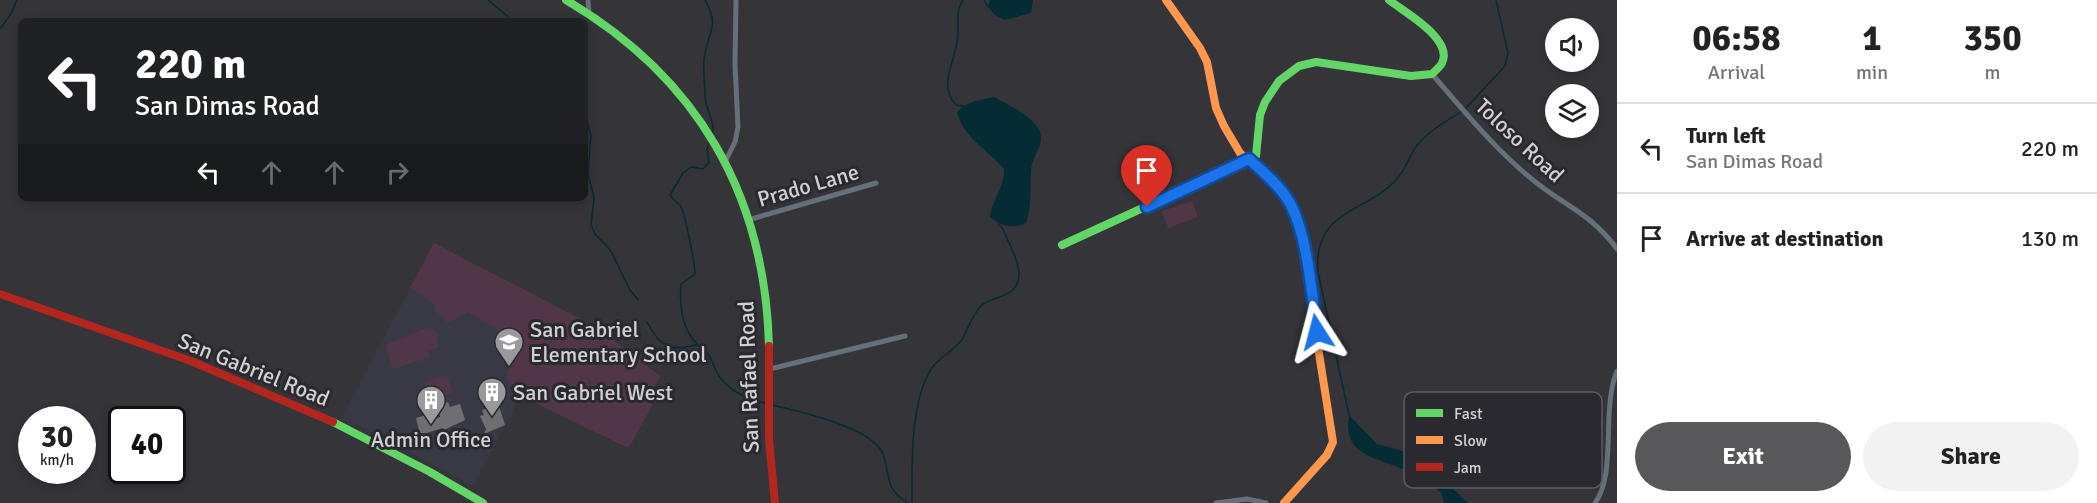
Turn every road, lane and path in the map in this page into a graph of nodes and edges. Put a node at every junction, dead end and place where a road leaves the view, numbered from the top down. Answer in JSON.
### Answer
{"nodes":[{"id":1,"x":566,"y":0,"type":"edge"},
{"id":2,"x":588,"y":0,"type":"edge"},
{"id":3,"x":736,"y":0,"type":"edge"},
{"id":4,"x":1166,"y":0,"type":"edge"},
{"id":5,"x":1389,"y":0,"type":"edge"},
{"id":6,"x":589,"y":13,"type":"junction"},
{"id":7,"x":1432,"y":74,"type":"junction"},
{"id":8,"x":1249,"y":159,"type":"junction"},
{"id":9,"x":726,"y":160,"type":"junction"},
{"id":10,"x":876,"y":183,"type":"dead end"},
{"id":11,"x":748,"y":220,"type":"junction"},
{"id":12,"x":1062,"y":245,"type":"dead end"},
{"id":13,"x":1617,"y":249,"type":"edge"},
{"id":14,"x":0,"y":294,"type":"edge"},
{"id":15,"x":905,"y":336,"type":"dead end"},
{"id":16,"x":770,"y":369,"type":"junction"},
{"id":17,"x":1617,"y":371,"type":"edge"},
{"id":18,"x":1602,"y":487,"type":"edge"},
{"id":19,"x":1602,"y":488,"type":"edge"},
{"id":20,"x":483,"y":503,"type":"edge"},
{"id":21,"x":775,"y":503,"type":"edge"},
{"id":22,"x":1216,"y":503,"type":"edge"},
{"id":23,"x":1266,"y":503,"type":"edge"},
{"id":24,"x":1284,"y":503,"type":"edge"},
{"id":25,"x":1594,"y":503,"type":"edge"}],
"edges":[{"from":1,"to":6,"type":"street","name":"San Rafael Road"},
{"from":2,"to":6,"type":"street"},
{"from":3,"to":9,"type":"street"},
{"from":4,"to":8,"type":"street"},
{"from":5,"to":7,"type":"street"},
{"from":6,"to":9,"type":"street","name":"San Rafael Road"},
{"from":7,"to":8,"type":"street"},
{"from":7,"to":13,"type":"street","name":"Toloso Road"},
{"from":8,"to":12,"type":"street"},
{"from":8,"to":24,"type":"street"},
{"from":9,"to":11,"type":"street","name":"San Rafael Road"},
{"from":10,"to":11,"type":"street","name":"Prado Lane"},
{"from":11,"to":16,"type":"street","name":"San Rafael Road"},
{"from":14,"to":20,"type":"street","name":"San Gabriel Road"},
{"from":15,"to":16,"type":"street"},
{"from":16,"to":21,"type":"street","name":"San Rafael Road"},
{"from":17,"to":18,"type":"street"},
{"from":19,"to":25,"type":"street"},
{"from":22,"to":23,"type":"street"}]}
